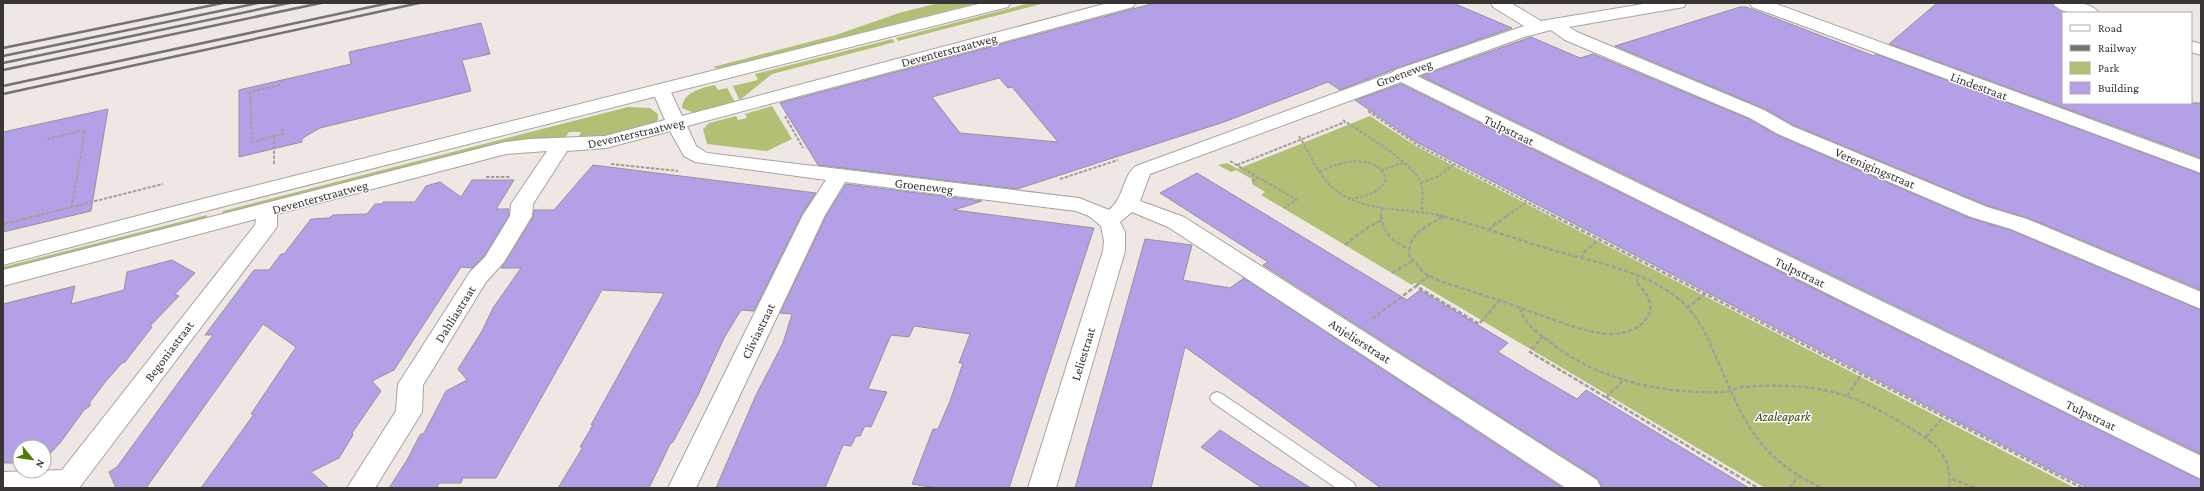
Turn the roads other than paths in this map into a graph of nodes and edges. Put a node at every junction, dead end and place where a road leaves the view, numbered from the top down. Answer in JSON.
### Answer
{"nodes":[{"id":1,"x":1002,"y":3,"type":"edge"},
{"id":2,"x":1127,"y":3,"type":"edge"},
{"id":3,"x":1499,"y":3,"type":"edge"},
{"id":4,"x":1678,"y":3,"type":"edge"},
{"id":5,"x":1758,"y":3,"type":"edge"},
{"id":6,"x":2061,"y":3,"type":"edge"},
{"id":7,"x":2088,"y":12,"type":"edge"},
{"id":8,"x":1546,"y":26,"type":"junction"},
{"id":9,"x":1401,"y":74,"type":"junction"},
{"id":10,"x":661,"y":90,"type":"junction"},
{"id":11,"x":676,"y":124,"type":"junction"},
{"id":12,"x":561,"y":145,"type":"junction"},
{"id":13,"x":2201,"y":167,"type":"edge"},
{"id":14,"x":838,"y":176,"type":"junction"},
{"id":15,"x":1129,"y":204,"type":"junction"},
{"id":16,"x":267,"y":211,"type":"junction"},
{"id":17,"x":1108,"y":220,"type":"junction"},
{"id":18,"x":3,"y":258,"type":"edge"},
{"id":19,"x":3,"y":278,"type":"edge"},
{"id":20,"x":2201,"y":302,"type":"edge"},
{"id":21,"x":1217,"y":398,"type":"dead end"},
{"id":22,"x":2201,"y":468,"type":"edge"},
{"id":23,"x":3,"y":483,"type":"edge"},
{"id":24,"x":67,"y":485,"type":"edge"},
{"id":25,"x":361,"y":488,"type":"edge"},
{"id":26,"x":682,"y":488,"type":"edge"},
{"id":27,"x":1042,"y":488,"type":"edge"},
{"id":28,"x":1348,"y":488,"type":"edge"},
{"id":29,"x":1587,"y":488,"type":"edge"}],
"edges":[{"from":1,"to":10,"type":"street","name":"Deventerstraatweg"},
{"from":2,"to":11,"type":"street","name":"Deventerstraatweg"},
{"from":3,"to":8,"type":"street","name":"Verenigingstraat"},
{"from":4,"to":8,"type":"street","name":"Groeneweg"},
{"from":5,"to":13,"type":"street","name":"Lindestraat"},
{"from":6,"to":7,"type":"street"},
{"from":8,"to":9,"type":"street","name":"Groeneweg"},
{"from":8,"to":20,"type":"street","name":"Verenigingstraat"},
{"from":9,"to":15,"type":"street","name":"Groeneweg"},
{"from":9,"to":22,"type":"street","name":"Tulpstraat"},
{"from":10,"to":11,"type":"street"},
{"from":10,"to":18,"type":"street","name":"Deventerstraatweg"},
{"from":11,"to":12,"type":"street","name":"Deventerstraatweg"},
{"from":11,"to":14,"type":"street","name":"Groeneweg"},
{"from":12,"to":16,"type":"street","name":"Deventerstraatweg"},
{"from":12,"to":25,"type":"street","name":"Dahliastraat"},
{"from":14,"to":17,"type":"street","name":"Groeneweg"},
{"from":14,"to":26,"type":"street","name":"Cliviastraat"},
{"from":15,"to":17,"type":"street"},
{"from":15,"to":29,"type":"street","name":"Anjelierstraat"},
{"from":16,"to":19,"type":"street","name":"Deventerstraatweg"},
{"from":16,"to":24,"type":"street","name":"Begoniastraat"},
{"from":17,"to":27,"type":"street","name":"Leliestraat"},
{"from":21,"to":28,"type":"lane"},
{"from":23,"to":24,"type":"street"}]}
